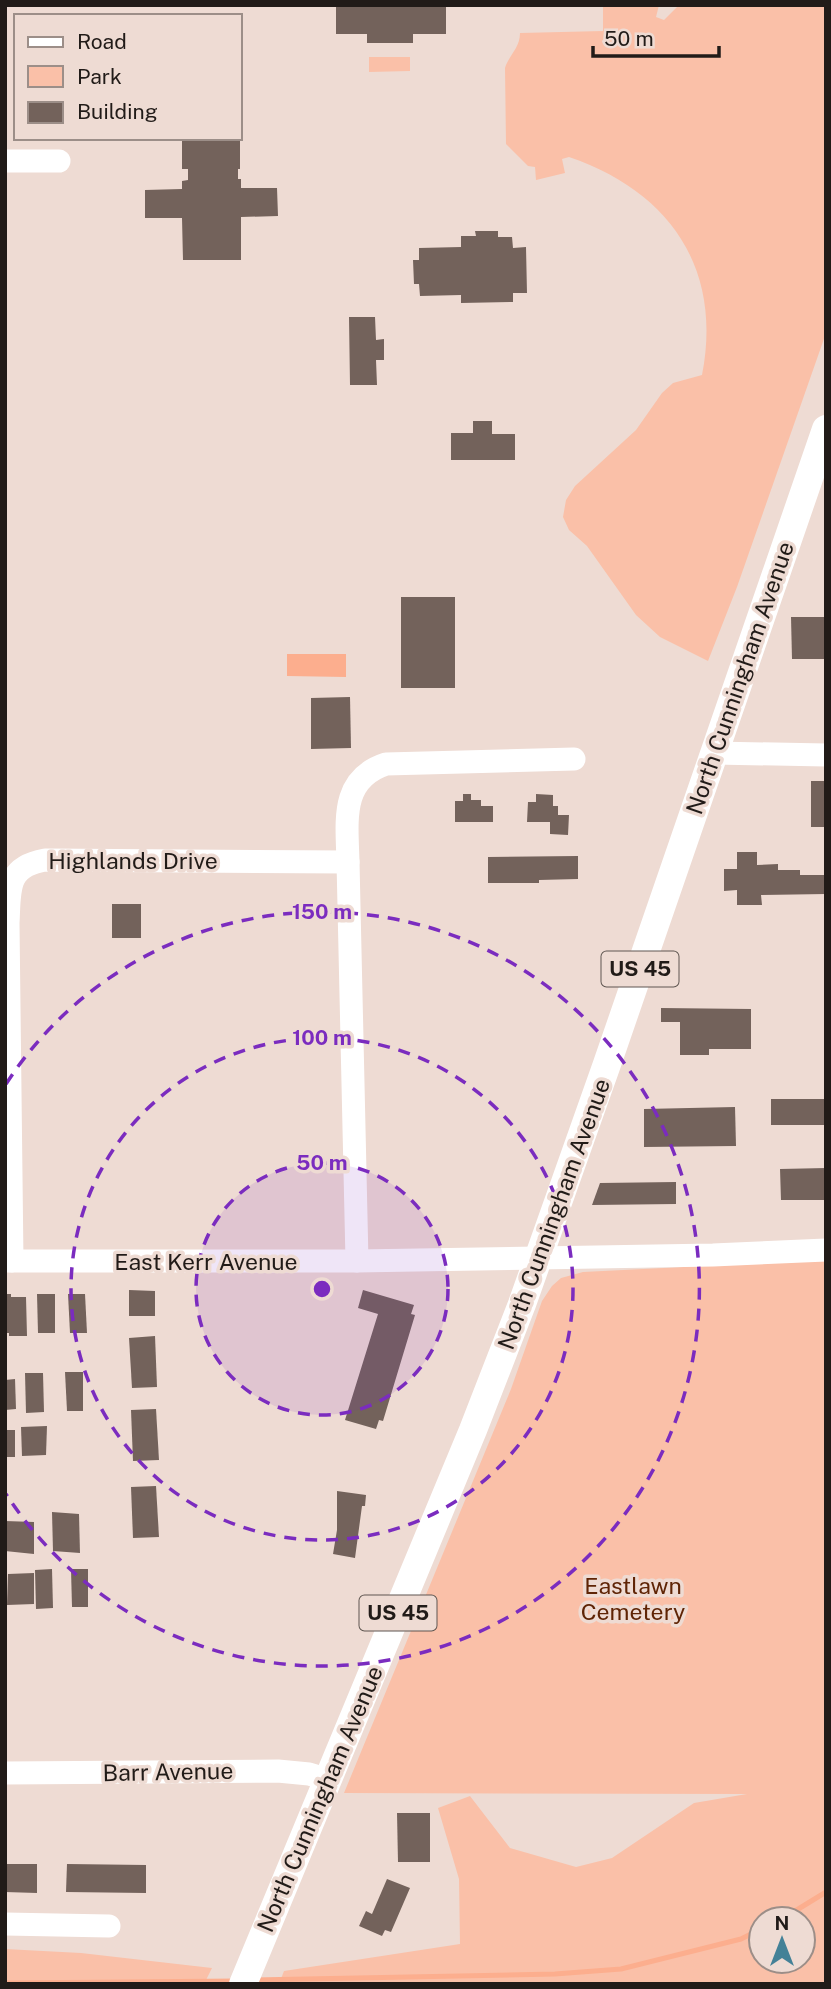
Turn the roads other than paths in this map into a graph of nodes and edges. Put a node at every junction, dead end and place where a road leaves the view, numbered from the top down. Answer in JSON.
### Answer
{"nodes":[{"id":1,"x":5,"y":161,"type":"edge"},
{"id":2,"x":60,"y":161,"type":"dead end"},
{"id":3,"x":826,"y":429,"type":"edge"},
{"id":4,"x":714,"y":753,"type":"junction"},
{"id":5,"x":826,"y":755,"type":"edge"},
{"id":6,"x":574,"y":759,"type":"dead end"},
{"id":7,"x":348,"y":862,"type":"junction"},
{"id":8,"x":826,"y":1250,"type":"edge"},
{"id":9,"x":539,"y":1259,"type":"junction"},
{"id":10,"x":8,"y":1261,"type":"edge"},
{"id":11,"x":357,"y":1261,"type":"junction"},
{"id":12,"x":5,"y":1773,"type":"edge"},
{"id":13,"x":329,"y":1780,"type":"junction"},
{"id":14,"x":5,"y":1924,"type":"edge"},
{"id":15,"x":109,"y":1926,"type":"dead end"},
{"id":16,"x":247,"y":1974,"type":"edge"}],
"edges":[{"from":1,"to":2,"type":"street"},
{"from":3,"to":4,"type":"main road","name":"North Cunningham Avenue","number":"US 45"},
{"from":4,"to":5,"type":"street"},
{"from":4,"to":9,"type":"main road","name":"North Cunningham Avenue","number":"US 45"},
{"from":6,"to":7,"type":"street"},
{"from":7,"to":10,"type":"street","name":"Highlands Drive"},
{"from":7,"to":11,"type":"street"},
{"from":8,"to":9,"type":"street","name":"East Kerr Avenue"},
{"from":9,"to":11,"type":"street","name":"East Kerr Avenue"},
{"from":9,"to":13,"type":"main road","name":"North Cunningham Avenue","number":"US 45"},
{"from":10,"to":11,"type":"street","name":"East Kerr Avenue"},
{"from":12,"to":13,"type":"street","name":"Barr Avenue"},
{"from":13,"to":16,"type":"main road","name":"North Cunningham Avenue","number":"US 45"},
{"from":14,"to":15,"type":"street"}]}
